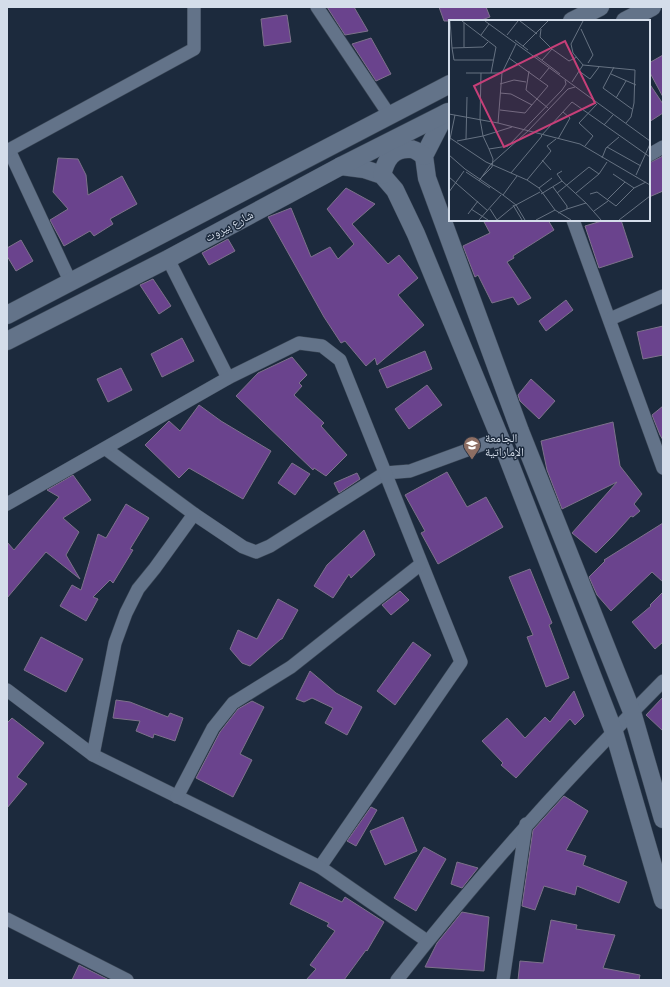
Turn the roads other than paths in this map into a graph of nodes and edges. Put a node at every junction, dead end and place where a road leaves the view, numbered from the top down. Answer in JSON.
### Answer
{"nodes":[{"id":1,"x":194,"y":7,"type":"edge"},
{"id":2,"x":317,"y":7,"type":"edge"},
{"id":3,"x":600,"y":7,"type":"edge"},
{"id":4,"x":652,"y":7,"type":"edge"},
{"id":5,"x":574,"y":20,"type":"edge"},
{"id":6,"x":626,"y":20,"type":"edge"},
{"id":7,"x":449,"y":85,"type":"edge"},
{"id":8,"x":448,"y":112,"type":"edge"},
{"id":9,"x":390,"y":116,"type":"junction"},
{"id":10,"x":663,"y":148,"type":"edge"},
{"id":11,"x":8,"y":150,"type":"edge"},
{"id":12,"x":650,"y":154,"type":"edge"},
{"id":13,"x":424,"y":156,"type":"junction"},
{"id":14,"x":341,"y":166,"type":"junction"},
{"id":15,"x":382,"y":175,"type":"junction"},
{"id":16,"x":573,"y":221,"type":"edge"},
{"id":17,"x":168,"y":259,"type":"junction"},
{"id":18,"x":70,"y":281,"type":"junction"},
{"id":19,"x":663,"y":296,"type":"edge"},
{"id":20,"x":7,"y":315,"type":"edge"},
{"id":21,"x":610,"y":319,"type":"junction"},
{"id":22,"x":7,"y":341,"type":"edge"},
{"id":23,"x":228,"y":378,"type":"junction"},
{"id":24,"x":520,"y":430,"type":"junction"},
{"id":25,"x":500,"y":438,"type":"junction"},
{"id":26,"x":106,"y":449,"type":"junction"},
{"id":27,"x":663,"y":468,"type":"edge"},
{"id":28,"x":385,"y":473,"type":"junction"},
{"id":29,"x":7,"y":504,"type":"edge"},
{"id":30,"x":194,"y":514,"type":"junction"},
{"id":31,"x":421,"y":564,"type":"junction"},
{"id":32,"x":663,"y":681,"type":"edge"},
{"id":33,"x":7,"y":692,"type":"edge"},
{"id":34,"x":632,"y":712,"type":"junction"},
{"id":35,"x":614,"y":732,"type":"junction"},
{"id":36,"x":93,"y":755,"type":"junction"},
{"id":37,"x":177,"y":797,"type":"junction"},
{"id":38,"x":663,"y":819,"type":"edge"},
{"id":39,"x":526,"y":824,"type":"junction"},
{"id":40,"x":320,"y":866,"type":"junction"},
{"id":41,"x":663,"y":900,"type":"edge"},
{"id":42,"x":7,"y":919,"type":"edge"},
{"id":43,"x":428,"y":941,"type":"junction"},
{"id":44,"x":127,"y":980,"type":"edge"},
{"id":45,"x":396,"y":980,"type":"edge"},
{"id":46,"x":503,"y":980,"type":"edge"}],
"edges":[{"from":1,"to":11,"type":"street"},
{"from":2,"to":9,"type":"street"},
{"from":3,"to":5,"type":"street"},
{"from":4,"to":6,"type":"street"},
{"from":7,"to":9,"type":"street","name":"شارع بيروت"},
{"from":8,"to":13,"type":"street"},
{"from":8,"to":14,"type":"street","name":"شارع بيروت"},
{"from":9,"to":18,"type":"street","name":"شارع بيروت"},
{"from":10,"to":12,"type":"street"},
{"from":11,"to":18,"type":"street"},
{"from":13,"to":15,"type":"street"},
{"from":13,"to":24,"type":"street"},
{"from":14,"to":15,"type":"street"},
{"from":14,"to":17,"type":"street","name":"شارع بيروت"},
{"from":15,"to":25,"type":"street"},
{"from":16,"to":21,"type":"street"},
{"from":17,"to":22,"type":"street","name":"شارع بيروت"},
{"from":17,"to":23,"type":"street"},
{"from":18,"to":20,"type":"street","name":"شارع بيروت"},
{"from":19,"to":21,"type":"street"},
{"from":21,"to":27,"type":"street"},
{"from":23,"to":26,"type":"street"},
{"from":23,"to":28,"type":"street"},
{"from":24,"to":25,"type":"street"},
{"from":24,"to":34,"type":"street"},
{"from":25,"to":28,"type":"street"},
{"from":25,"to":35,"type":"street"},
{"from":26,"to":29,"type":"street"},
{"from":26,"to":30,"type":"street"},
{"from":28,"to":30,"type":"street"},
{"from":28,"to":31,"type":"street"},
{"from":30,"to":36,"type":"street"},
{"from":31,"to":37,"type":"street"},
{"from":31,"to":40,"type":"street"},
{"from":32,"to":34,"type":"street"},
{"from":33,"to":36,"type":"street"},
{"from":34,"to":35,"type":"street"},
{"from":34,"to":38,"type":"street"},
{"from":35,"to":39,"type":"street"},
{"from":35,"to":41,"type":"street"},
{"from":36,"to":37,"type":"street"},
{"from":37,"to":40,"type":"street"},
{"from":39,"to":43,"type":"street"},
{"from":39,"to":46,"type":"street"},
{"from":40,"to":43,"type":"street"},
{"from":42,"to":44,"type":"street"},
{"from":43,"to":45,"type":"street"}]}
